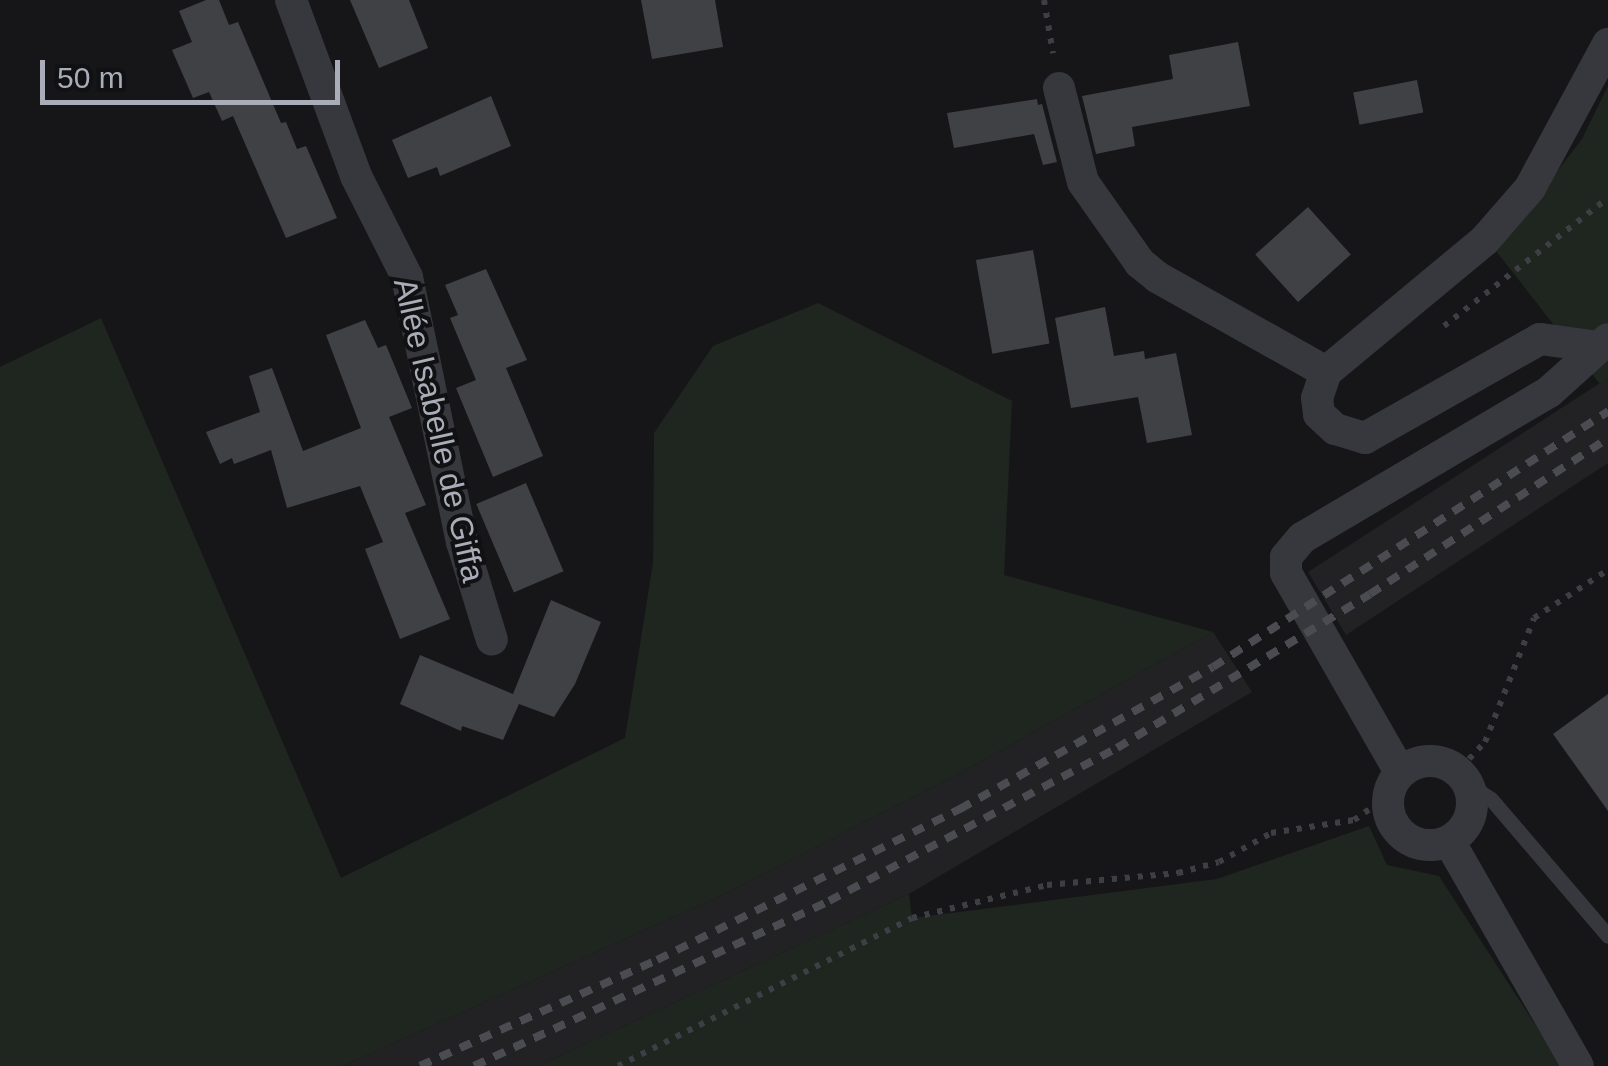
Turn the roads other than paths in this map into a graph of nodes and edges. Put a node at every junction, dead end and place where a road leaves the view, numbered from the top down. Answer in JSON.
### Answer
{"nodes":[{"id":1,"x":290,"y":0,"type":"edge"},
{"id":2,"x":1608,"y":44,"type":"edge"},
{"id":3,"x":1058,"y":88,"type":"road end"},
{"id":4,"x":1604,"y":343,"type":"edge"},
{"id":5,"x":1326,"y":372,"type":"junction"},
{"id":6,"x":492,"y":640,"type":"dead end"},
{"id":7,"x":1463,"y":777,"type":"junction"},
{"id":8,"x":1394,"y":784,"type":"junction"},
{"id":9,"x":1448,"y":841,"type":"junction"},
{"id":10,"x":1608,"y":936,"type":"edge"},
{"id":11,"x":1578,"y":1066,"type":"edge"}],
"edges":[{"from":1,"to":6,"type":"street","name":"Allée Isabelle de Giffa"},
{"from":2,"to":5,"type":"street"},
{"from":3,"to":5,"type":"street"},
{"from":4,"to":5,"type":"street"},
{"from":4,"to":8,"type":"street"},
{"from":7,"to":8,"type":"street"},
{"from":7,"to":9,"type":"street"},
{"from":7,"to":10,"type":"lane"},
{"from":8,"to":9,"type":"street"},
{"from":9,"to":11,"type":"street"}]}
